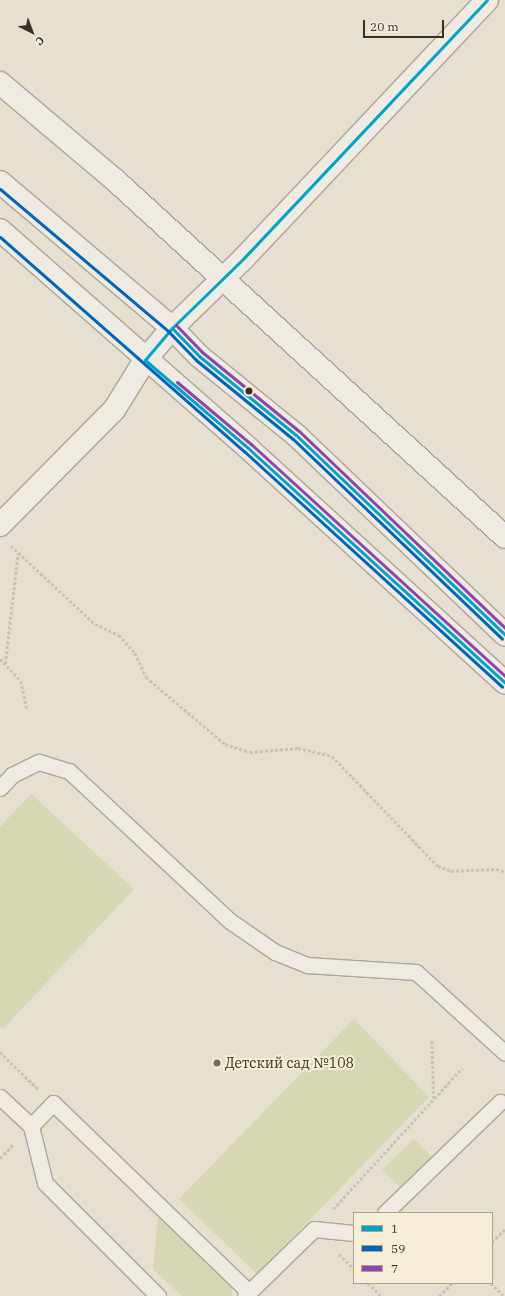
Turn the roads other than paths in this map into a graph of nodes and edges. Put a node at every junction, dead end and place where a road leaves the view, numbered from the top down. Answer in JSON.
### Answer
{"nodes":[{"id":1,"x":487,"y":0,"type":"edge"},
{"id":2,"x":0,"y":83,"type":"edge"},
{"id":3,"x":0,"y":182,"type":"edge"},
{"id":4,"x":0,"y":230,"type":"edge"},
{"id":5,"x":221,"y":280,"type":"junction"},
{"id":6,"x":172,"y":328,"type":"junction"},
{"id":7,"x":145,"y":360,"type":"junction"},
{"id":8,"x":0,"y":525,"type":"edge"},
{"id":9,"x":505,"y":537,"type":"edge"},
{"id":10,"x":505,"y":634,"type":"edge"},
{"id":11,"x":505,"y":683,"type":"edge"},
{"id":12,"x":0,"y":788,"type":"edge"},
{"id":13,"x":505,"y":1053,"type":"edge"},
{"id":14,"x":0,"y":1097,"type":"edge"},
{"id":15,"x":500,"y":1102,"type":"dead end"},
{"id":16,"x":31,"y":1126,"type":"junction"},
{"id":17,"x":386,"y":1212,"type":"edge"},
{"id":18,"x":353,"y":1233,"type":"edge"},
{"id":19,"x":247,"y":1294,"type":"edge"},
{"id":20,"x":158,"y":1296,"type":"edge"}],
"edges":[{"from":1,"to":5,"type":"street"},
{"from":2,"to":5,"type":"street"},
{"from":3,"to":6,"type":"street"},
{"from":4,"to":7,"type":"street"},
{"from":5,"to":6,"type":"street"},
{"from":5,"to":9,"type":"street"},
{"from":6,"to":7,"type":"street"},
{"from":6,"to":10,"type":"street"},
{"from":7,"to":8,"type":"street"},
{"from":7,"to":11,"type":"street"},
{"from":12,"to":13,"type":"lane"},
{"from":14,"to":16,"type":"lane"},
{"from":15,"to":17,"type":"lane"},
{"from":16,"to":19,"type":"lane"},
{"from":16,"to":20,"type":"lane"},
{"from":18,"to":19,"type":"lane"}]}
